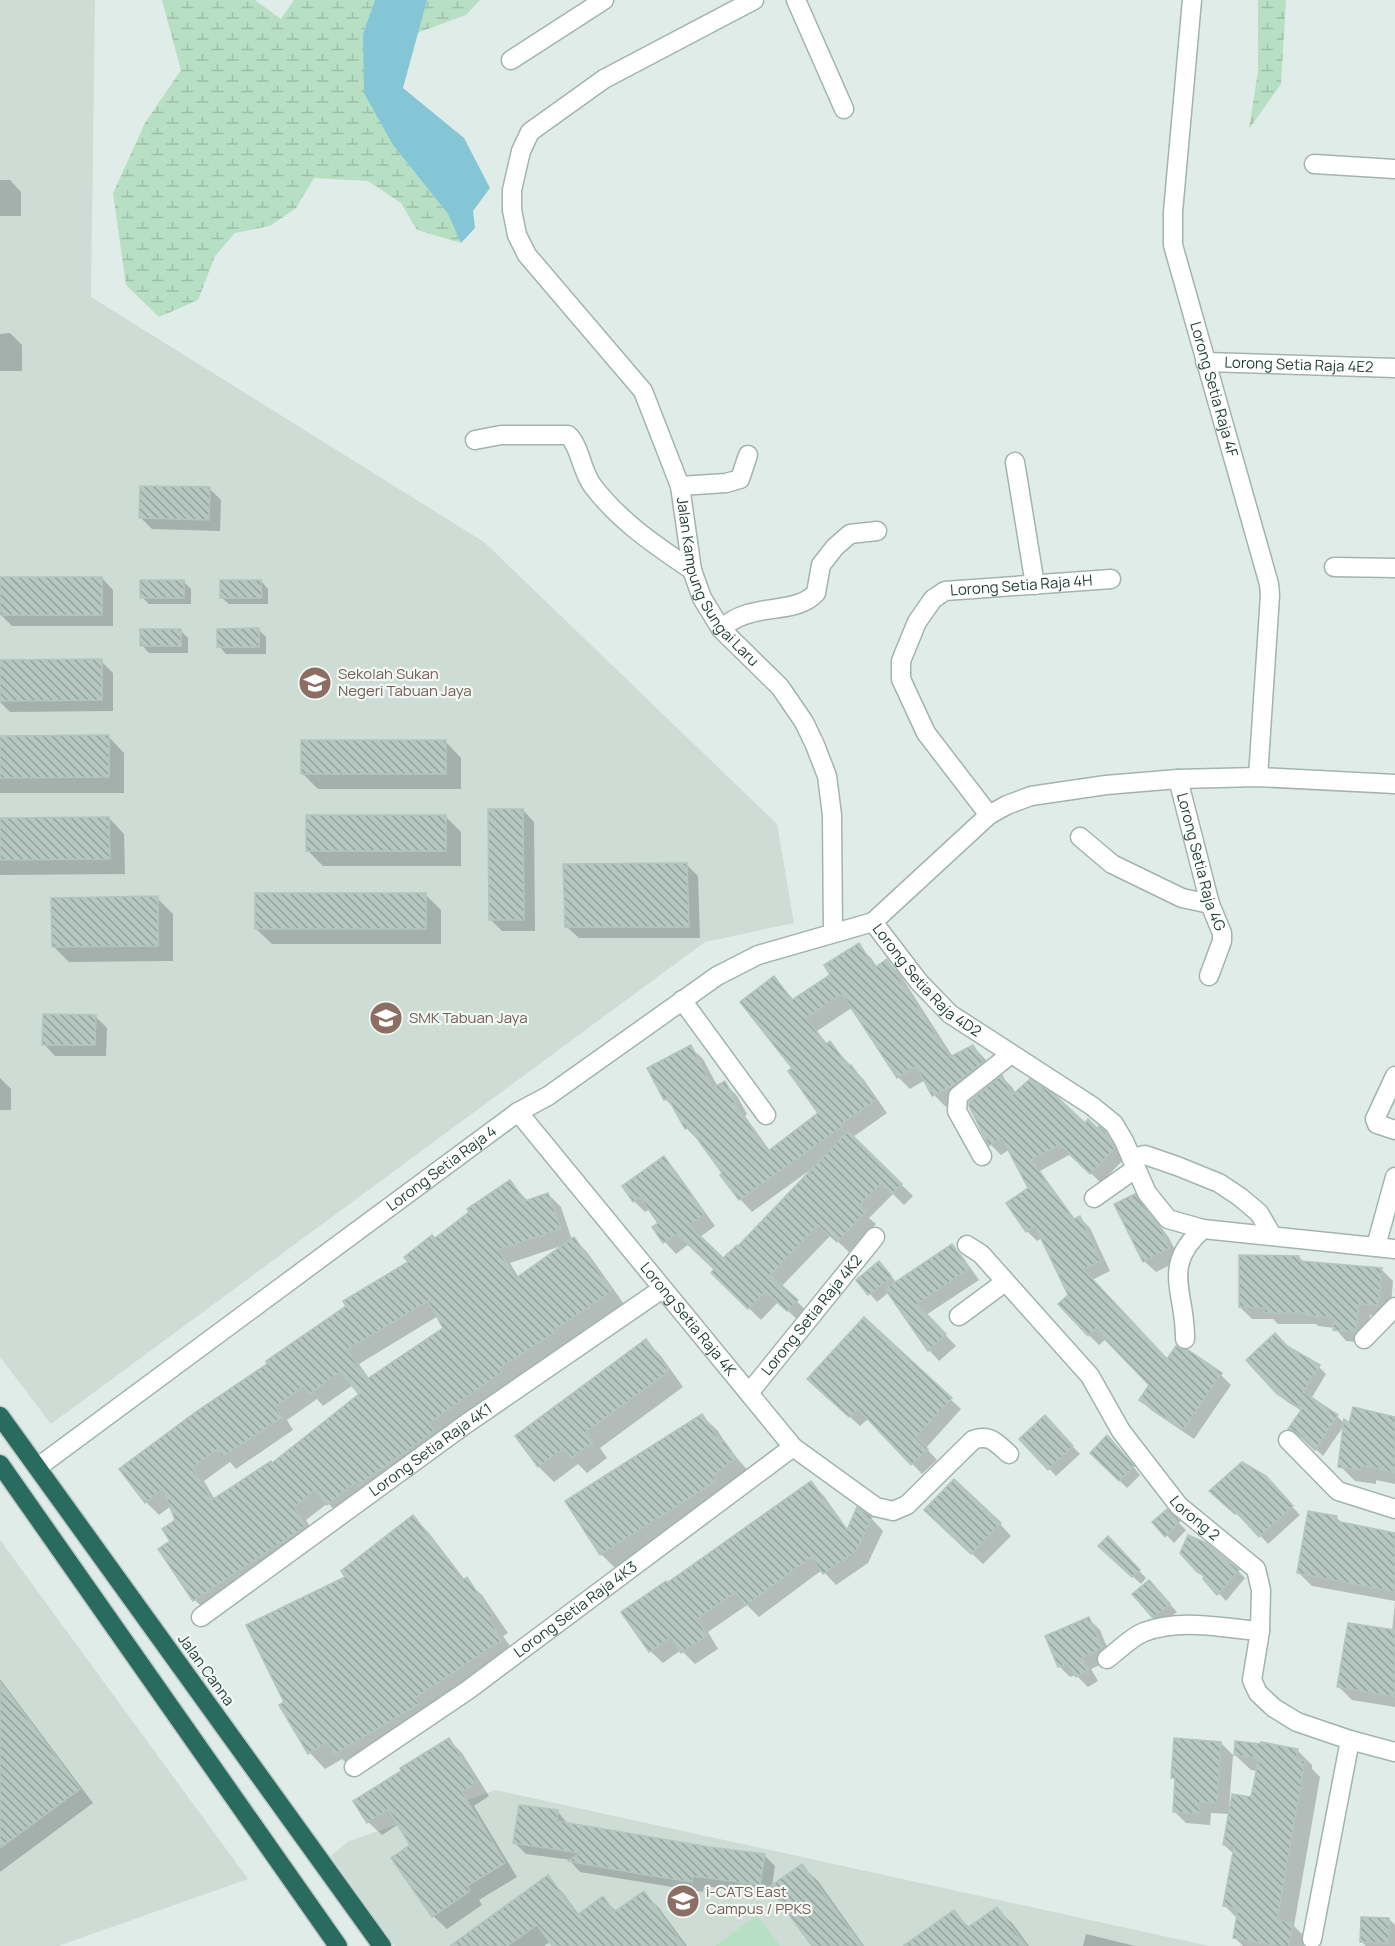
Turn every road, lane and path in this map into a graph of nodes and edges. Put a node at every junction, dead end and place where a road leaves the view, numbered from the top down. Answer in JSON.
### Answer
{"nodes":[{"id":1,"x":604,"y":0,"type":"edge"},
{"id":2,"x":754,"y":0,"type":"edge"},
{"id":3,"x":796,"y":0,"type":"edge"},
{"id":4,"x":1192,"y":0,"type":"edge"},
{"id":5,"x":511,"y":60,"type":"dead end"},
{"id":6,"x":844,"y":109,"type":"dead end"},
{"id":7,"x":1314,"y":164,"type":"dead end"},
{"id":8,"x":1395,"y":169,"type":"edge"},
{"id":9,"x":1205,"y":362,"type":"junction"},
{"id":10,"x":1395,"y":368,"type":"edge"},
{"id":11,"x":475,"y":440,"type":"dead end"},
{"id":12,"x":748,"y":456,"type":"dead end"},
{"id":13,"x":1015,"y":462,"type":"dead end"},
{"id":14,"x":680,"y":486,"type":"junction"},
{"id":15,"x":877,"y":531,"type":"dead end"},
{"id":16,"x":1334,"y":567,"type":"dead end"},
{"id":17,"x":1395,"y":568,"type":"edge"},
{"id":18,"x":692,"y":570,"type":"junction"},
{"id":19,"x":1111,"y":579,"type":"dead end"},
{"id":20,"x":1035,"y":585,"type":"junction"},
{"id":21,"x":722,"y":628,"type":"junction"},
{"id":22,"x":1258,"y":777,"type":"junction"},
{"id":23,"x":1179,"y":779,"type":"junction"},
{"id":24,"x":1395,"y":784,"type":"edge"},
{"id":25,"x":989,"y":815,"type":"junction"},
{"id":26,"x":1080,"y":837,"type":"dead end"},
{"id":27,"x":1210,"y":904,"type":"junction"},
{"id":28,"x":873,"y":922,"type":"junction"},
{"id":29,"x":833,"y":933,"type":"junction"},
{"id":30,"x":1209,"y":976,"type":"dead end"},
{"id":31,"x":682,"y":1000,"type":"junction"},
{"id":32,"x":1011,"y":1054,"type":"junction"},
{"id":33,"x":1395,"y":1076,"type":"edge"},
{"id":34,"x":518,"y":1112,"type":"junction"},
{"id":35,"x":766,"y":1115,"type":"dead end"},
{"id":36,"x":1395,"y":1130,"type":"edge"},
{"id":37,"x":982,"y":1156,"type":"dead end"},
{"id":38,"x":1133,"y":1163,"type":"junction"},
{"id":39,"x":1395,"y":1177,"type":"edge"},
{"id":40,"x":1094,"y":1198,"type":"dead end"},
{"id":41,"x":1203,"y":1229,"type":"junction"},
{"id":42,"x":1272,"y":1235,"type":"junction"},
{"id":43,"x":875,"y":1237,"type":"dead end"},
{"id":44,"x":967,"y":1245,"type":"dead end"},
{"id":45,"x":1376,"y":1246,"type":"junction"},
{"id":46,"x":1395,"y":1249,"type":"edge"},
{"id":47,"x":1005,"y":1282,"type":"junction"},
{"id":48,"x":662,"y":1289,"type":"junction"},
{"id":49,"x":1395,"y":1307,"type":"edge"},
{"id":50,"x":959,"y":1316,"type":"dead end"},
{"id":51,"x":1185,"y":1339,"type":"dead end"},
{"id":52,"x":1365,"y":1339,"type":"dead end"},
{"id":53,"x":749,"y":1393,"type":"junction"},
{"id":54,"x":0,"y":1416,"type":"edge"},
{"id":55,"x":1288,"y":1440,"type":"dead end"},
{"id":56,"x":793,"y":1447,"type":"junction"},
{"id":57,"x":1009,"y":1454,"type":"dead end"},
{"id":58,"x":0,"y":1464,"type":"edge"},
{"id":59,"x":38,"y":1467,"type":"junction"},
{"id":60,"x":1395,"y":1509,"type":"edge"},
{"id":61,"x":201,"y":1617,"type":"dead end"},
{"id":62,"x":1260,"y":1631,"type":"junction"},
{"id":63,"x":1107,"y":1659,"type":"dead end"},
{"id":64,"x":1350,"y":1740,"type":"junction"},
{"id":65,"x":1395,"y":1752,"type":"edge"},
{"id":66,"x":354,"y":1767,"type":"dead end"},
{"id":67,"x":1311,"y":1939,"type":"dead end"},
{"id":68,"x":338,"y":1946,"type":"edge"},
{"id":69,"x":381,"y":1946,"type":"edge"}],
"edges":[{"from":1,"to":5,"type":"street"},
{"from":2,"to":14,"type":"street","name":"Jalan Kampung Sungai Laru"},
{"from":3,"to":6,"type":"street"},
{"from":4,"to":9,"type":"street","name":"Lorong Setia Raja 4F"},
{"from":7,"to":8,"type":"street"},
{"from":9,"to":10,"type":"street","name":"Lorong Setia Raja 4E2"},
{"from":9,"to":22,"type":"street","name":"Lorong Setia Raja 4F"},
{"from":11,"to":18,"type":"street"},
{"from":12,"to":14,"type":"street"},
{"from":13,"to":20,"type":"street"},
{"from":14,"to":18,"type":"street","name":"Jalan Kampung Sungai Laru"},
{"from":15,"to":21,"type":"street"},
{"from":16,"to":17,"type":"street"},
{"from":18,"to":21,"type":"street","name":"Jalan Kampung Sungai Laru"},
{"from":19,"to":20,"type":"street","name":"Lorong Setia Raja 4H"},
{"from":20,"to":25,"type":"street","name":"Lorong Setia Raja 4H"},
{"from":21,"to":29,"type":"street","name":"Jalan Kampung Sungai Laru"},
{"from":22,"to":23,"type":"street","name":"Lorong Setia Raja 4D2"},
{"from":22,"to":24,"type":"street","name":"Lorong Setia Raja 4D2"},
{"from":23,"to":25,"type":"street","name":"Lorong Setia Raja 4D2"},
{"from":23,"to":27,"type":"street","name":"Lorong Setia Raja 4G"},
{"from":25,"to":28,"type":"street","name":"Lorong Setia Raja 4D2"},
{"from":26,"to":27,"type":"street"},
{"from":27,"to":30,"type":"street","name":"Lorong Setia Raja 4G"},
{"from":28,"to":29,"type":"street","name":"Lorong Setia Raja 4"},
{"from":28,"to":32,"type":"street","name":"Lorong Setia Raja 4D2"},
{"from":29,"to":31,"type":"street","name":"Lorong Setia Raja 4"},
{"from":31,"to":34,"type":"street","name":"Lorong Setia Raja 4"},
{"from":31,"to":35,"type":"street"},
{"from":32,"to":37,"type":"street"},
{"from":32,"to":38,"type":"street","name":"Lorong Setia Raja 4D2"},
{"from":33,"to":36,"type":"street"},
{"from":34,"to":48,"type":"street","name":"Lorong Setia Raja 4K"},
{"from":34,"to":59,"type":"street","name":"Lorong Setia Raja 4"},
{"from":38,"to":40,"type":"street"},
{"from":38,"to":41,"type":"street","name":"Lorong Setia Raja 4D2"},
{"from":38,"to":42,"type":"street"},
{"from":39,"to":45,"type":"street"},
{"from":41,"to":42,"type":"street","name":"Lorong Setia Raja 4D2"},
{"from":41,"to":51,"type":"street"},
{"from":42,"to":45,"type":"street","name":"Lorong Setia Raja 4D2"},
{"from":43,"to":53,"type":"street","name":"Lorong Setia Raja 4K2"},
{"from":44,"to":47,"type":"street","name":"Lorong 2"},
{"from":45,"to":46,"type":"street","name":"Lorong Setia Raja 4D2"},
{"from":47,"to":50,"type":"street"},
{"from":47,"to":62,"type":"street","name":"Lorong 2"},
{"from":48,"to":53,"type":"street","name":"Lorong Setia Raja 4K"},
{"from":48,"to":61,"type":"street","name":"Lorong Setia Raja 4K1"},
{"from":49,"to":52,"type":"street"},
{"from":53,"to":56,"type":"street","name":"Lorong Setia Raja 4K"},
{"from":54,"to":59,"type":"highway","name":"Jalan Canna"},
{"from":55,"to":60,"type":"street"},
{"from":56,"to":57,"type":"street","name":"Lorong Setia Raja 4K"},
{"from":56,"to":66,"type":"street","name":"Lorong Setia Raja 4K3"},
{"from":58,"to":68,"type":"highway"},
{"from":59,"to":69,"type":"highway","name":"Jalan Canna"},
{"from":62,"to":63,"type":"street"},
{"from":62,"to":64,"type":"street","name":"Lorong 2"},
{"from":64,"to":65,"type":"street","name":"Lorong 2"},
{"from":64,"to":67,"type":"street"}]}
